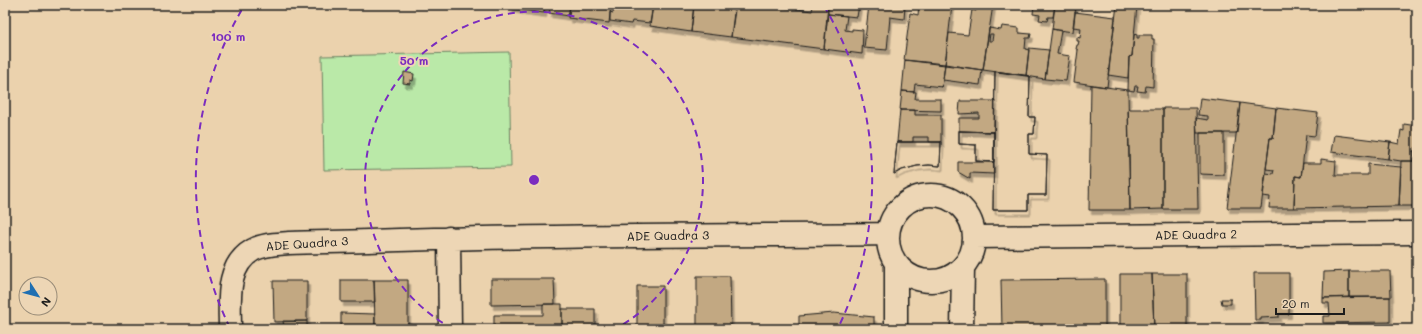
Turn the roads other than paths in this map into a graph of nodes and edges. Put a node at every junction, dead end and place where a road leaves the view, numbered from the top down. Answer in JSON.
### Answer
{"nodes":[{"id":1,"x":1417,"y":233,"type":"edge"},
{"id":2,"x":888,"y":234,"type":"junction"},
{"id":3,"x":974,"y":237,"type":"junction"},
{"id":4,"x":449,"y":238,"type":"junction"},
{"id":5,"x":896,"y":264,"type":"junction"},
{"id":6,"x":962,"y":267,"type":"junction"},
{"id":7,"x":230,"y":329,"type":"edge"},
{"id":8,"x":450,"y":329,"type":"edge"},
{"id":9,"x":896,"y":329,"type":"edge"},
{"id":10,"x":962,"y":329,"type":"edge"}],
"edges":[{"from":1,"to":3,"type":"street","name":"ADE Quadra 2"},
{"from":2,"to":3,"type":"street"},
{"from":2,"to":4,"type":"street","name":"ADE Quadra 3"},
{"from":2,"to":5,"type":"street"},
{"from":3,"to":6,"type":"street"},
{"from":4,"to":7,"type":"street","name":"ADE Quadra 3"},
{"from":4,"to":8,"type":"street"},
{"from":5,"to":6,"type":"street"},
{"from":5,"to":9,"type":"street"},
{"from":6,"to":10,"type":"street"}]}
